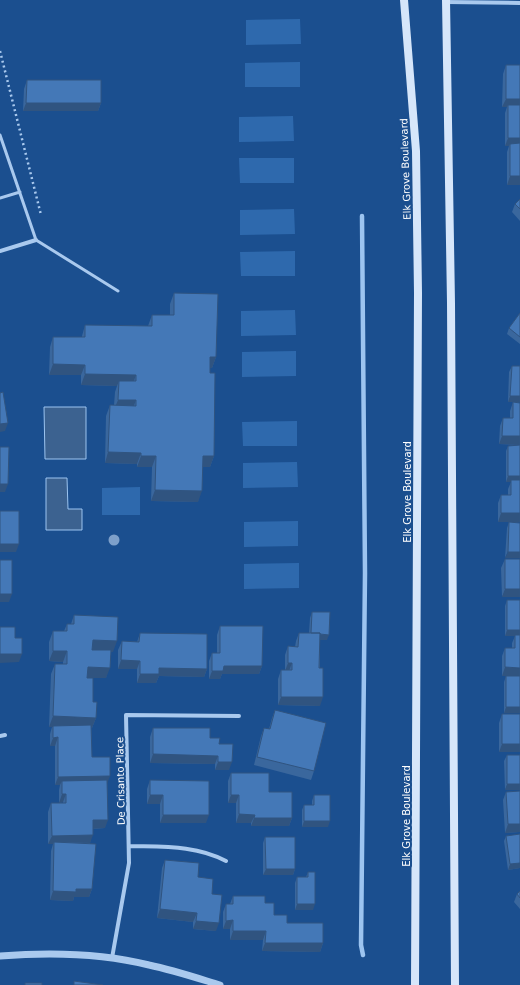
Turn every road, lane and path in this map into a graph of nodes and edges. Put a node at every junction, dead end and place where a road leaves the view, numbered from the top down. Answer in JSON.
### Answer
{"nodes":[{"id":1,"x":404,"y":0,"type":"edge"},
{"id":2,"x":446,"y":1,"type":"edge"},
{"id":3,"x":520,"y":3,"type":"edge"},
{"id":4,"x":0,"y":51,"type":"edge"},
{"id":5,"x":0,"y":135,"type":"edge"},
{"id":6,"x":20,"y":192,"type":"junction"},
{"id":7,"x":0,"y":198,"type":"edge"},
{"id":8,"x":41,"y":216,"type":"dead end"},
{"id":9,"x":36,"y":240,"type":"junction"},
{"id":10,"x":0,"y":251,"type":"edge"},
{"id":11,"x":118,"y":291,"type":"dead end"},
{"id":12,"x":239,"y":716,"type":"dead end"},
{"id":13,"x":129,"y":846,"type":"junction"},
{"id":14,"x":226,"y":861,"type":"dead end"},
{"id":15,"x":0,"y":956,"type":"edge"},
{"id":16,"x":112,"y":958,"type":"junction"},
{"id":17,"x":220,"y":985,"type":"edge"},
{"id":18,"x":415,"y":985,"type":"edge"},
{"id":19,"x":455,"y":985,"type":"edge"}],
"edges":[{"from":1,"to":18,"type":"main road","name":"Elk Grove Boulevard"},
{"from":2,"to":3,"type":"street"},
{"from":2,"to":19,"type":"main road"},
{"from":4,"to":8,"type":"path"},
{"from":5,"to":6,"type":"lane"},
{"from":6,"to":7,"type":"lane"},
{"from":6,"to":9,"type":"lane"},
{"from":9,"to":10,"type":"street"},
{"from":9,"to":11,"type":"lane"},
{"from":12,"to":13,"type":"street","name":"De Crisanto Place"},
{"from":13,"to":14,"type":"street"},
{"from":13,"to":16,"type":"street","name":"De Crisanto Place"},
{"from":15,"to":16,"type":"street"},
{"from":16,"to":17,"type":"street"}]}
